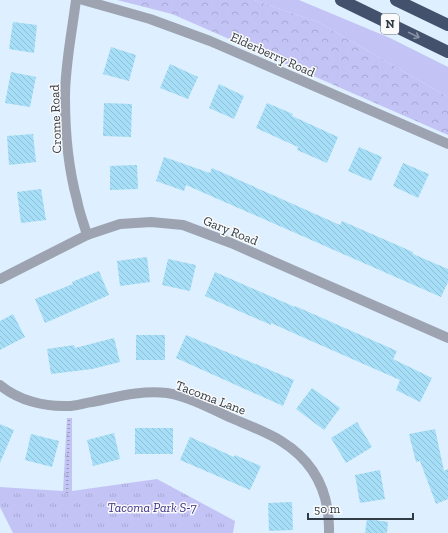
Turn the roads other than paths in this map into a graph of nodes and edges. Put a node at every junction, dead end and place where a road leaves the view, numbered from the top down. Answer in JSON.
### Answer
{"nodes":[{"id":1,"x":76,"y":0,"type":"edge"},
{"id":2,"x":82,"y":0,"type":"edge"},
{"id":3,"x":341,"y":0,"type":"edge"},
{"id":4,"x":396,"y":0,"type":"edge"},
{"id":5,"x":448,"y":25,"type":"edge"},
{"id":6,"x":448,"y":52,"type":"edge"},
{"id":7,"x":448,"y":144,"type":"edge"},
{"id":8,"x":87,"y":235,"type":"junction"},
{"id":9,"x":0,"y":279,"type":"edge"},
{"id":10,"x":448,"y":338,"type":"edge"},
{"id":11,"x":0,"y":385,"type":"edge"},
{"id":12,"x":328,"y":533,"type":"edge"}],
"edges":[{"from":1,"to":8,"type":"street","name":"Crome Road"},
{"from":2,"to":7,"type":"street","name":"Elderberry Road"},
{"from":3,"to":6,"type":"highway","number":"N","one_way":true},
{"from":4,"to":5,"type":"highway","number":"N"},
{"from":8,"to":9,"type":"street","name":"Gary Road"},
{"from":8,"to":10,"type":"street","name":"Gary Road"},
{"from":11,"to":12,"type":"street","name":"Tacoma Lane"}]}
